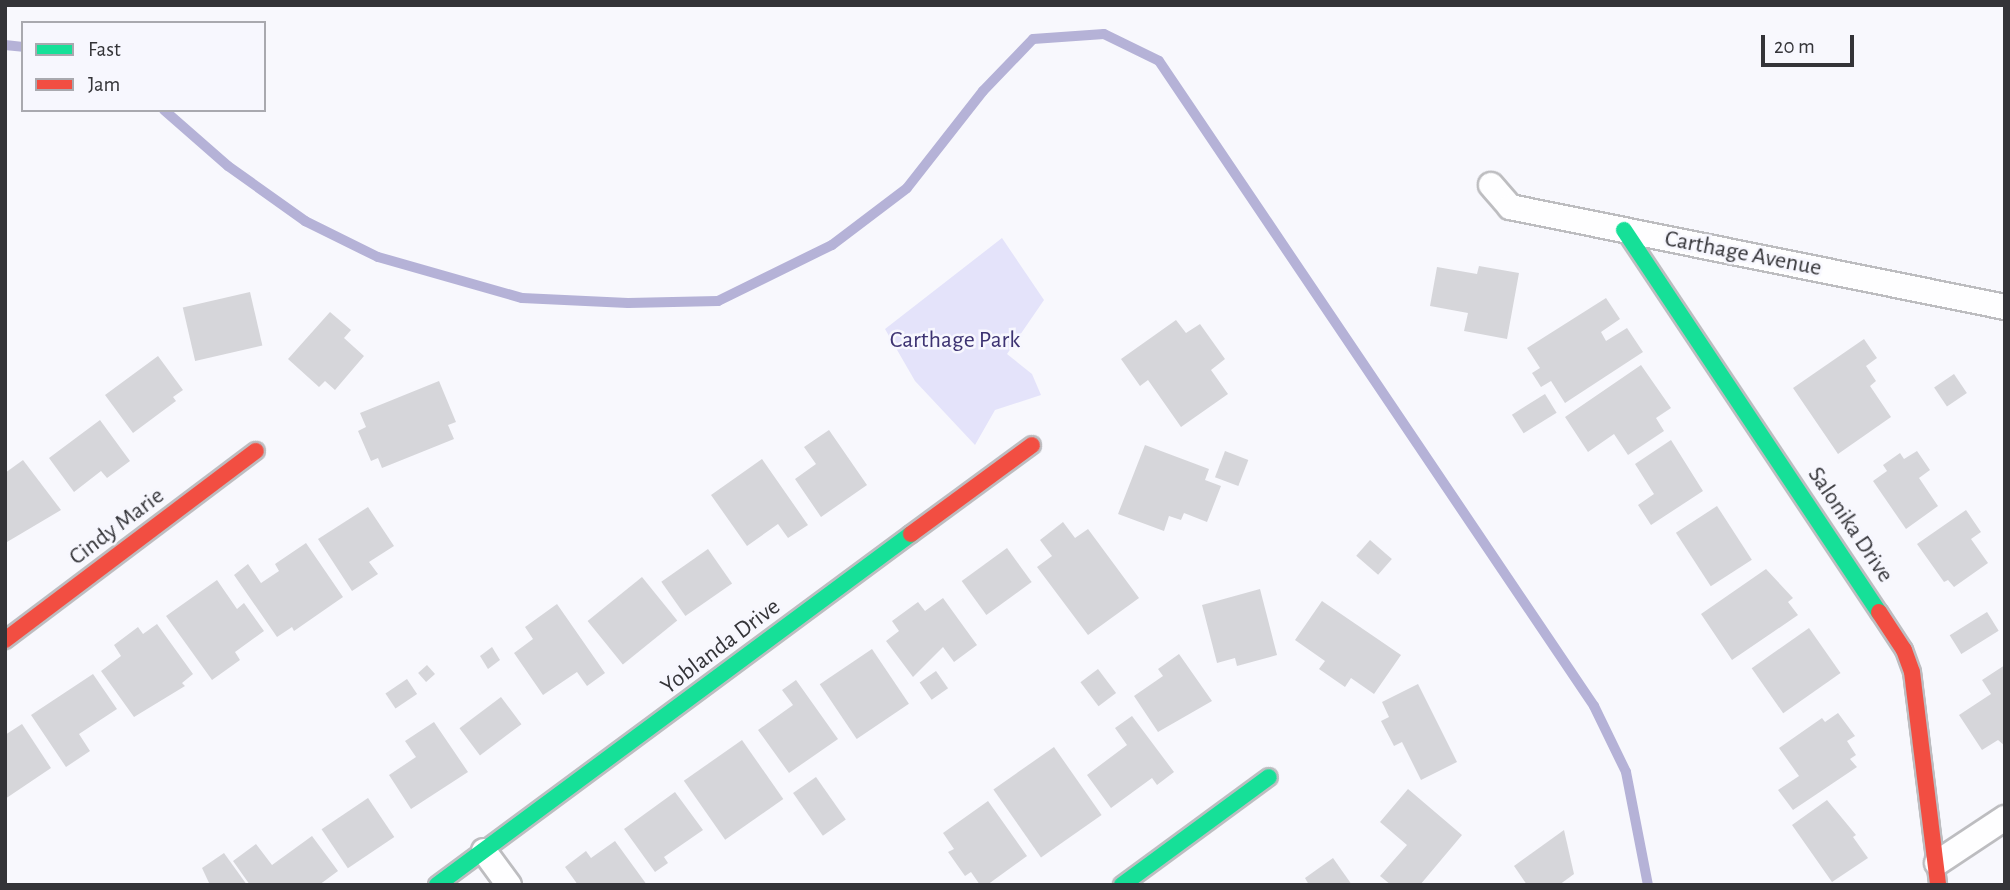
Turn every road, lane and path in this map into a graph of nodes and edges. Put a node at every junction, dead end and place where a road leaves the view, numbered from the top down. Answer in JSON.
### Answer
{"nodes":[{"id":1,"x":1491,"y":185,"type":"dead end"},
{"id":2,"x":1624,"y":230,"type":"junction"},
{"id":3,"x":2005,"y":307,"type":"edge"},
{"id":4,"x":1032,"y":445,"type":"dead end"},
{"id":5,"x":256,"y":451,"type":"dead end"},
{"id":6,"x":5,"y":640,"type":"edge"},
{"id":7,"x":1269,"y":777,"type":"dead end"},
{"id":8,"x":2005,"y":818,"type":"edge"},
{"id":9,"x":484,"y":851,"type":"junction"},
{"id":10,"x":1937,"y":874,"type":"edge"},
{"id":11,"x":437,"y":885,"type":"edge"},
{"id":12,"x":509,"y":885,"type":"edge"},
{"id":13,"x":1122,"y":885,"type":"edge"}],
"edges":[{"from":1,"to":2,"type":"street","name":"Carthage Avenue"},
{"from":2,"to":3,"type":"street","name":"Carthage Avenue"},
{"from":2,"to":10,"type":"street","name":"Salonika Drive"},
{"from":4,"to":9,"type":"street","name":"Yoblanda Drive"},
{"from":5,"to":6,"type":"street","name":"Cindy Marie"},
{"from":7,"to":13,"type":"street"},
{"from":8,"to":10,"type":"street"},
{"from":9,"to":11,"type":"street","name":"Yoblanda Drive"},
{"from":9,"to":12,"type":"street"}]}
